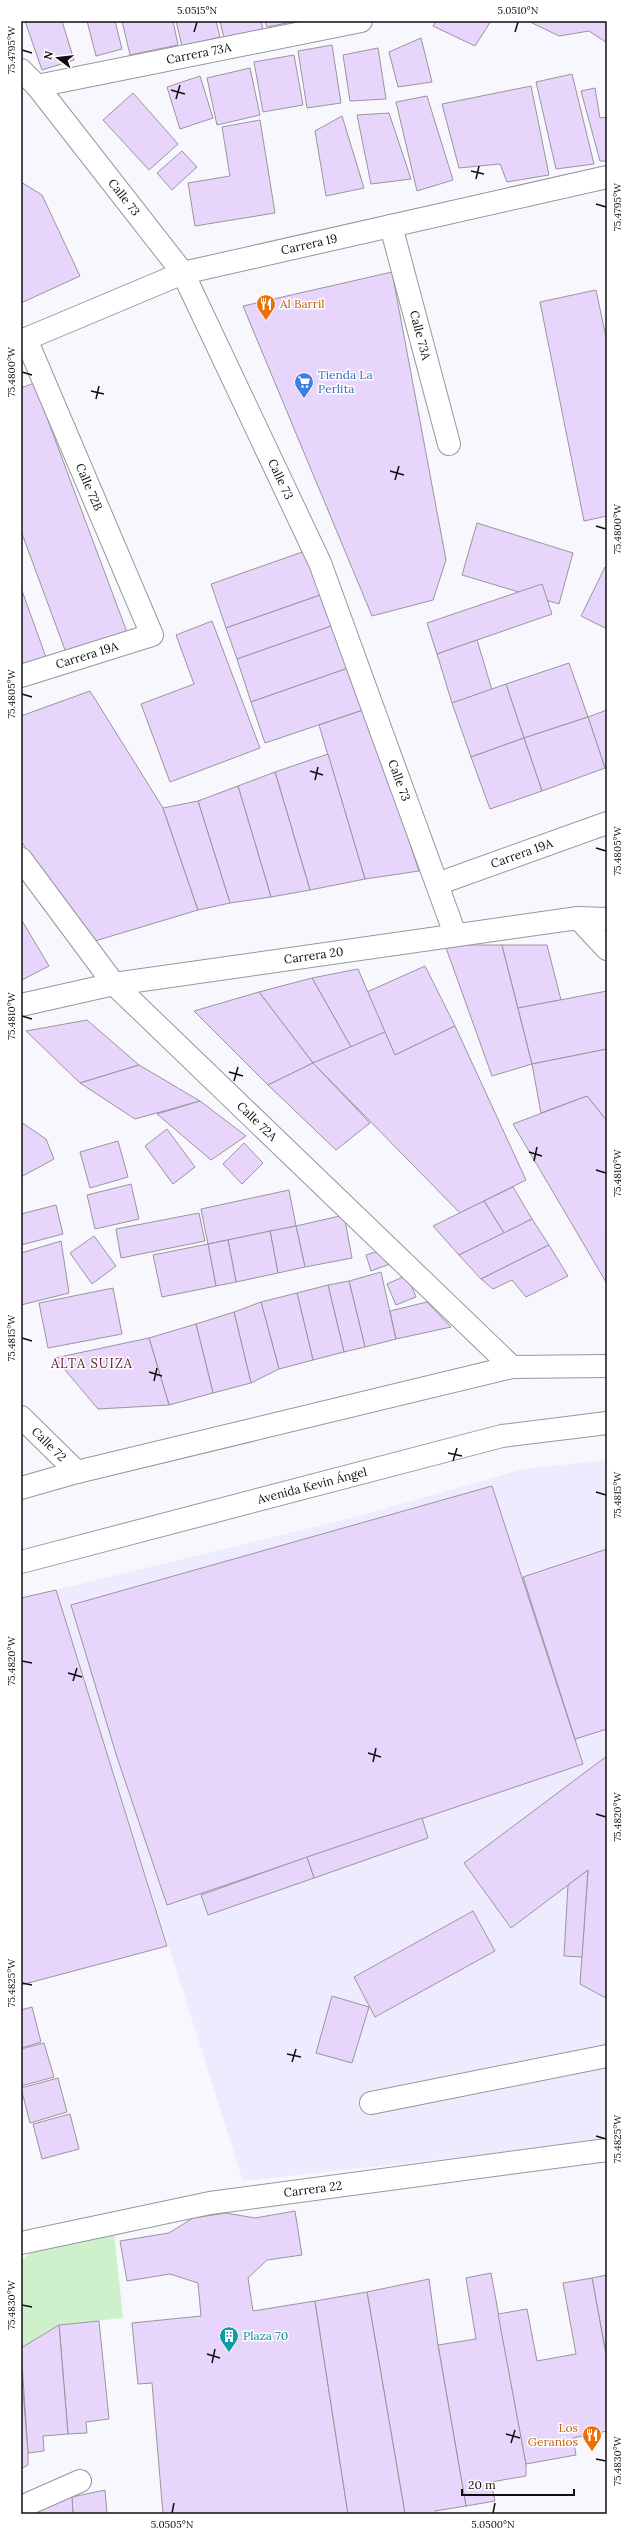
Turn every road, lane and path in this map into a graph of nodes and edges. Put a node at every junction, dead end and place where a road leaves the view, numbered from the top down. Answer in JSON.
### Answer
{"nodes":[{"id":1,"x":361,"y":21,"type":"edge"},
{"id":2,"x":21,"y":70,"type":"edge"},
{"id":3,"x":37,"y":86,"type":"junction"},
{"id":4,"x":607,"y":177,"type":"edge"},
{"id":5,"x":391,"y":226,"type":"junction"},
{"id":6,"x":184,"y":273,"type":"junction"},
{"id":7,"x":24,"y":340,"type":"edge"},
{"id":8,"x":449,"y":444,"type":"dead end"},
{"id":9,"x":152,"y":634,"type":"joint"},
{"id":10,"x":21,"y":676,"type":"edge"},
{"id":11,"x":607,"y":823,"type":"edge"},
{"id":12,"x":21,"y":859,"type":"edge"},
{"id":13,"x":437,"y":884,"type":"junction"},
{"id":14,"x":578,"y":918,"type":"junction"},
{"id":15,"x":607,"y":918,"type":"edge"},
{"id":16,"x":455,"y":934,"type":"junction"},
{"id":17,"x":607,"y":949,"type":"edge"},
{"id":18,"x":114,"y":984,"type":"junction"},
{"id":19,"x":21,"y":1005,"type":"edge"},
{"id":20,"x":607,"y":1366,"type":"edge"},
{"id":21,"x":512,"y":1367,"type":"junction"},
{"id":22,"x":21,"y":1416,"type":"edge"},
{"id":23,"x":607,"y":1423,"type":"edge"},
{"id":24,"x":76,"y":1472,"type":"junction"},
{"id":25,"x":21,"y":1488,"type":"edge"},
{"id":26,"x":21,"y":1562,"type":"edge"},
{"id":27,"x":607,"y":2056,"type":"edge"},
{"id":28,"x":371,"y":2103,"type":"dead end"},
{"id":29,"x":607,"y":2150,"type":"edge"},
{"id":30,"x":21,"y":2243,"type":"edge"},
{"id":31,"x":80,"y":2481,"type":"dead end"},
{"id":32,"x":21,"y":2507,"type":"edge"}],
"edges":[{"from":1,"to":3,"type":"street","name":"Carrera 73A"},
{"from":2,"to":3,"type":"street","name":"Calle 73"},
{"from":3,"to":6,"type":"street","name":"Calle 73"},
{"from":4,"to":5,"type":"street","name":"Carrera 19"},
{"from":5,"to":6,"type":"street","name":"Carrera 19"},
{"from":5,"to":8,"type":"street","name":"Calle 73A"},
{"from":6,"to":7,"type":"street","name":"Carrera 19"},
{"from":6,"to":13,"type":"street","name":"Calle 73"},
{"from":7,"to":9,"type":"street","name":"Calle 72B"},
{"from":9,"to":10,"type":"street","name":"Carrera 19A"},
{"from":11,"to":13,"type":"street","name":"Carrera 19A"},
{"from":12,"to":18,"type":"street","name":"Calle 72A"},
{"from":13,"to":16,"type":"street","name":"Calle 73"},
{"from":14,"to":15,"type":"street","name":"Carrera 20"},
{"from":14,"to":16,"type":"street","name":"Carrera 20"},
{"from":14,"to":17,"type":"street"},
{"from":16,"to":18,"type":"street","name":"Carrera 20"},
{"from":18,"to":19,"type":"street","name":"Carrera 20"},
{"from":18,"to":21,"type":"street","name":"Calle 72A"},
{"from":20,"to":21,"type":"street"},
{"from":21,"to":24,"type":"street"},
{"from":22,"to":24,"type":"street","name":"Calle 72"},
{"from":23,"to":26,"type":"street","name":"Avenida Kevin Ángel"},
{"from":24,"to":25,"type":"street"},
{"from":27,"to":28,"type":"street"},
{"from":29,"to":30,"type":"street","name":"Carrera 22"},
{"from":31,"to":32,"type":"street"}]}
